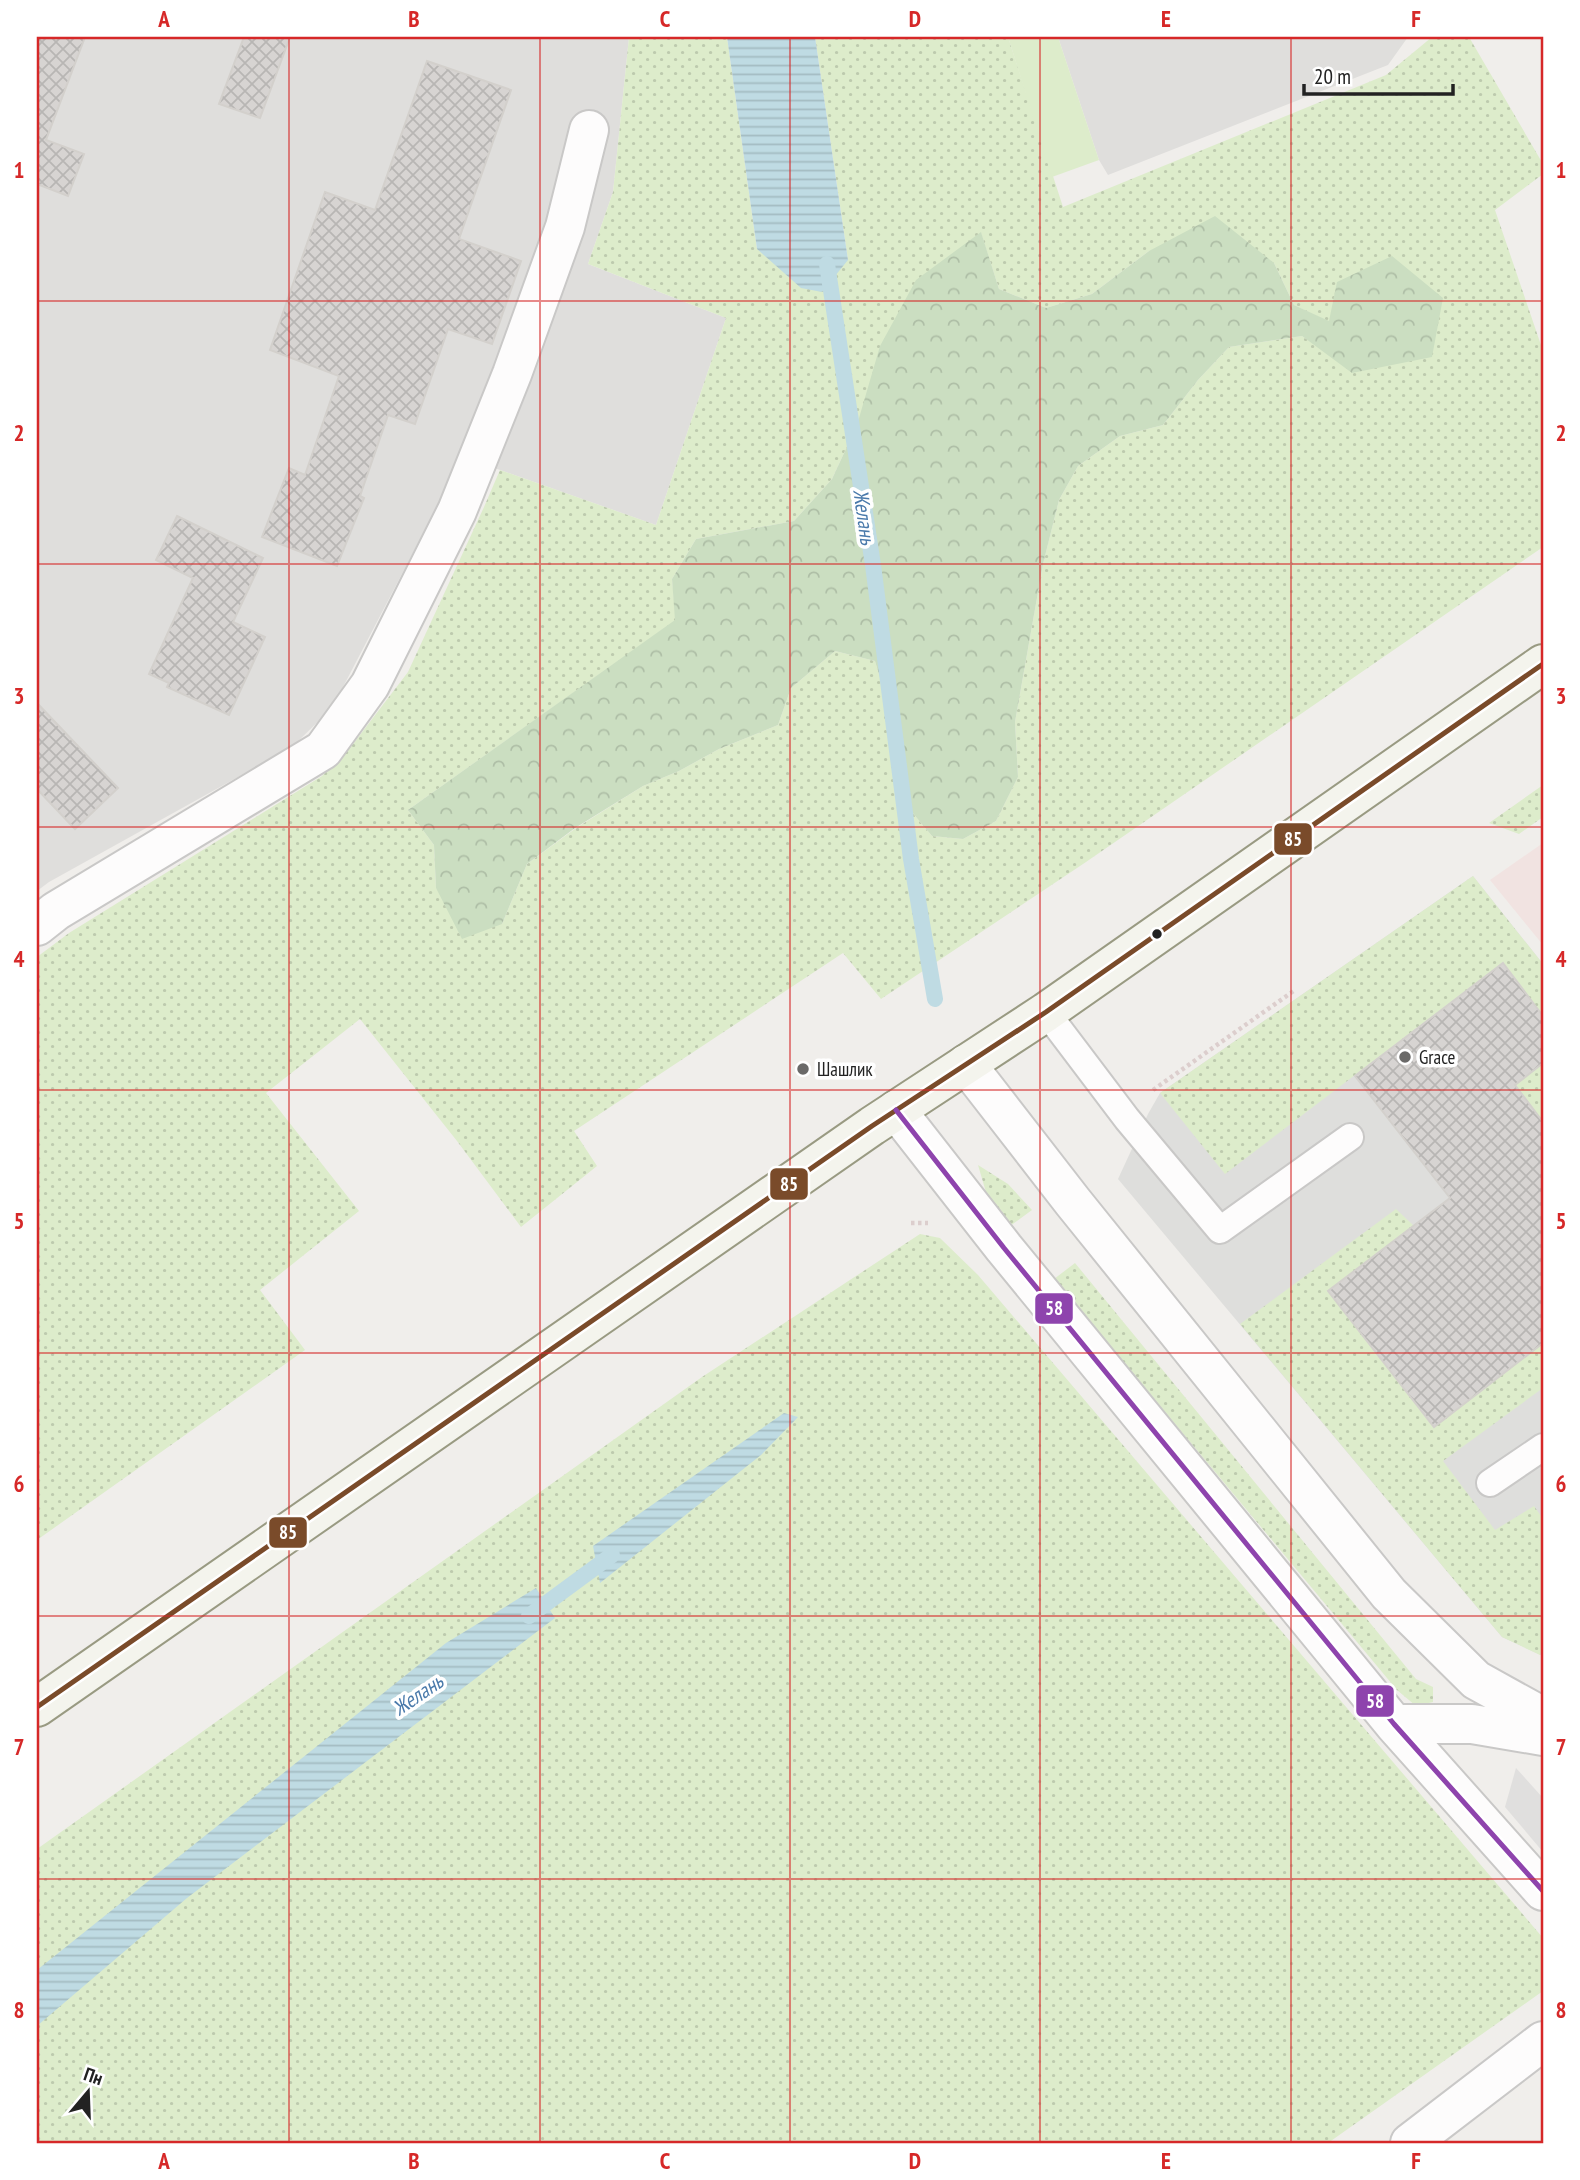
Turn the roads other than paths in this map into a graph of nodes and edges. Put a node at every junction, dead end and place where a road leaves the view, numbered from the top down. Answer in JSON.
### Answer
{"nodes":[{"id":1,"x":589,"y":130,"type":"dead end"},
{"id":2,"x":1543,"y":664,"type":"edge"},
{"id":3,"x":37,"y":926,"type":"edge"},
{"id":4,"x":1046,"y":1012,"type":"junction"},
{"id":5,"x":965,"y":1064,"type":"junction"},
{"id":6,"x":896,"y":1110,"type":"junction"},
{"id":7,"x":1350,"y":1136,"type":"dead end"},
{"id":8,"x":1543,"y":1447,"type":"edge"},
{"id":9,"x":1490,"y":1483,"type":"dead end"},
{"id":10,"x":37,"y":1707,"type":"edge"},
{"id":11,"x":1543,"y":1717,"type":"edge"},
{"id":12,"x":1394,"y":1724,"type":"junction"},
{"id":13,"x":1543,"y":1736,"type":"edge"},
{"id":14,"x":1543,"y":1891,"type":"edge"},
{"id":15,"x":1543,"y":2041,"type":"edge"},
{"id":16,"x":1410,"y":2143,"type":"edge"}],
"edges":[{"from":1,"to":3,"type":"street"},
{"from":2,"to":4,"type":"main road"},
{"from":4,"to":5,"type":"main road"},
{"from":4,"to":7,"type":"lane"},
{"from":5,"to":6,"type":"main road"},
{"from":5,"to":11,"type":"street"},
{"from":6,"to":10,"type":"main road"},
{"from":6,"to":12,"type":"street"},
{"from":8,"to":9,"type":"lane"},
{"from":12,"to":13,"type":"street"},
{"from":12,"to":14,"type":"street"},
{"from":15,"to":16,"type":"street"}]}
